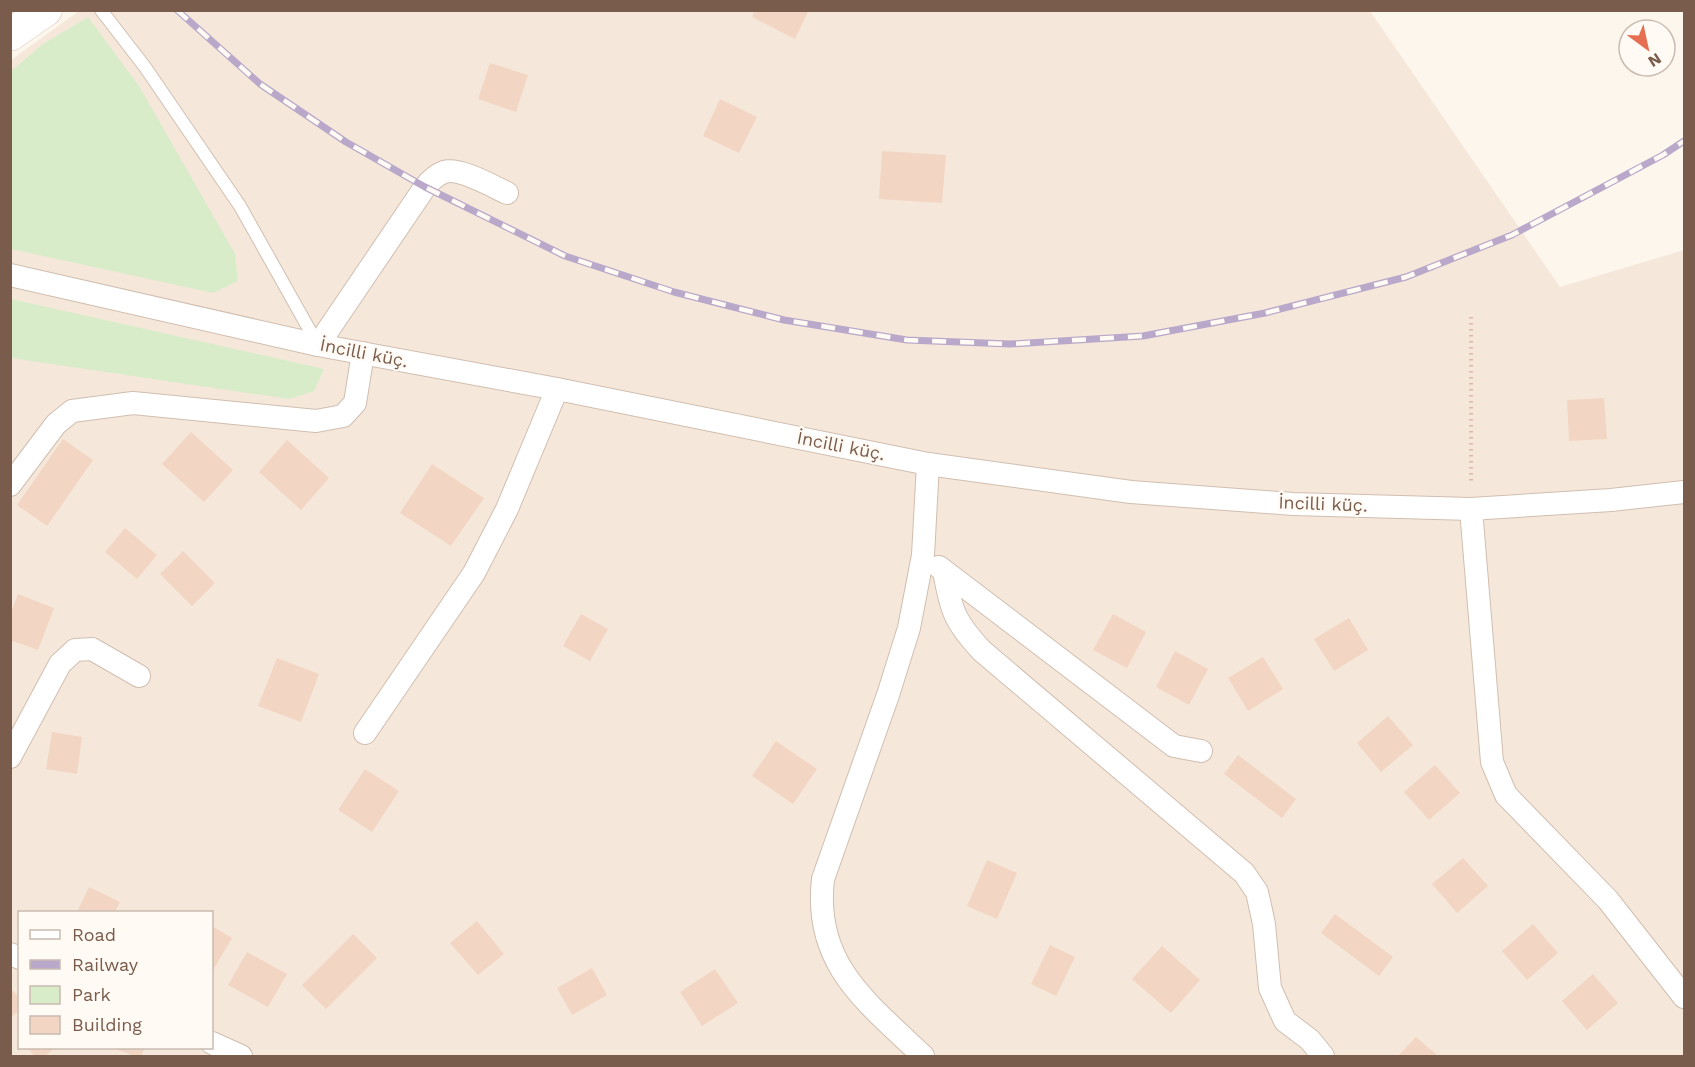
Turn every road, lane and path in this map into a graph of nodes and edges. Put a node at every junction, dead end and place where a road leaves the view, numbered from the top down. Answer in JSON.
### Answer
{"nodes":[{"id":1,"x":101,"y":10,"type":"edge"},
{"id":2,"x":507,"y":193,"type":"dead end"},
{"id":3,"x":10,"y":275,"type":"edge"},
{"id":4,"x":1471,"y":317,"type":"dead end"},
{"id":5,"x":318,"y":345,"type":"junction"},
{"id":6,"x":363,"y":353,"type":"junction"},
{"id":7,"x":558,"y":389,"type":"junction"},
{"id":8,"x":928,"y":464,"type":"junction"},
{"id":9,"x":10,"y":485,"type":"edge"},
{"id":10,"x":1684,"y":492,"type":"edge"},
{"id":11,"x":1472,"y":508,"type":"junction"},
{"id":12,"x":923,"y":555,"type":"junction"},
{"id":13,"x":944,"y":571,"type":"junction"},
{"id":14,"x":139,"y":676,"type":"dead end"},
{"id":15,"x":365,"y":734,"type":"dead end"},
{"id":16,"x":1201,"y":751,"type":"dead end"},
{"id":17,"x":10,"y":757,"type":"edge"},
{"id":18,"x":1684,"y":997,"type":"edge"},
{"id":19,"x":213,"y":1043,"type":"edge"},
{"id":20,"x":241,"y":1056,"type":"edge"},
{"id":21,"x":923,"y":1056,"type":"edge"},
{"id":22,"x":1323,"y":1056,"type":"edge"}],
"edges":[{"from":1,"to":5,"type":"lane"},
{"from":2,"to":5,"type":"street"},
{"from":3,"to":5,"type":"street","name":"İncilli küç."},
{"from":4,"to":11,"type":"path"},
{"from":5,"to":6,"type":"street","name":"İncilli küç."},
{"from":6,"to":7,"type":"street","name":"İncilli küç."},
{"from":6,"to":9,"type":"street"},
{"from":7,"to":8,"type":"street","name":"İncilli küç."},
{"from":7,"to":15,"type":"street"},
{"from":8,"to":11,"type":"street","name":"İncilli küç."},
{"from":8,"to":12,"type":"street"},
{"from":10,"to":11,"type":"street","name":"İncilli küç."},
{"from":11,"to":18,"type":"street"},
{"from":12,"to":13,"type":"street"},
{"from":12,"to":21,"type":"street"},
{"from":13,"to":16,"type":"street"},
{"from":13,"to":22,"type":"street"},
{"from":14,"to":17,"type":"street"},
{"from":19,"to":20,"type":"street"}]}
